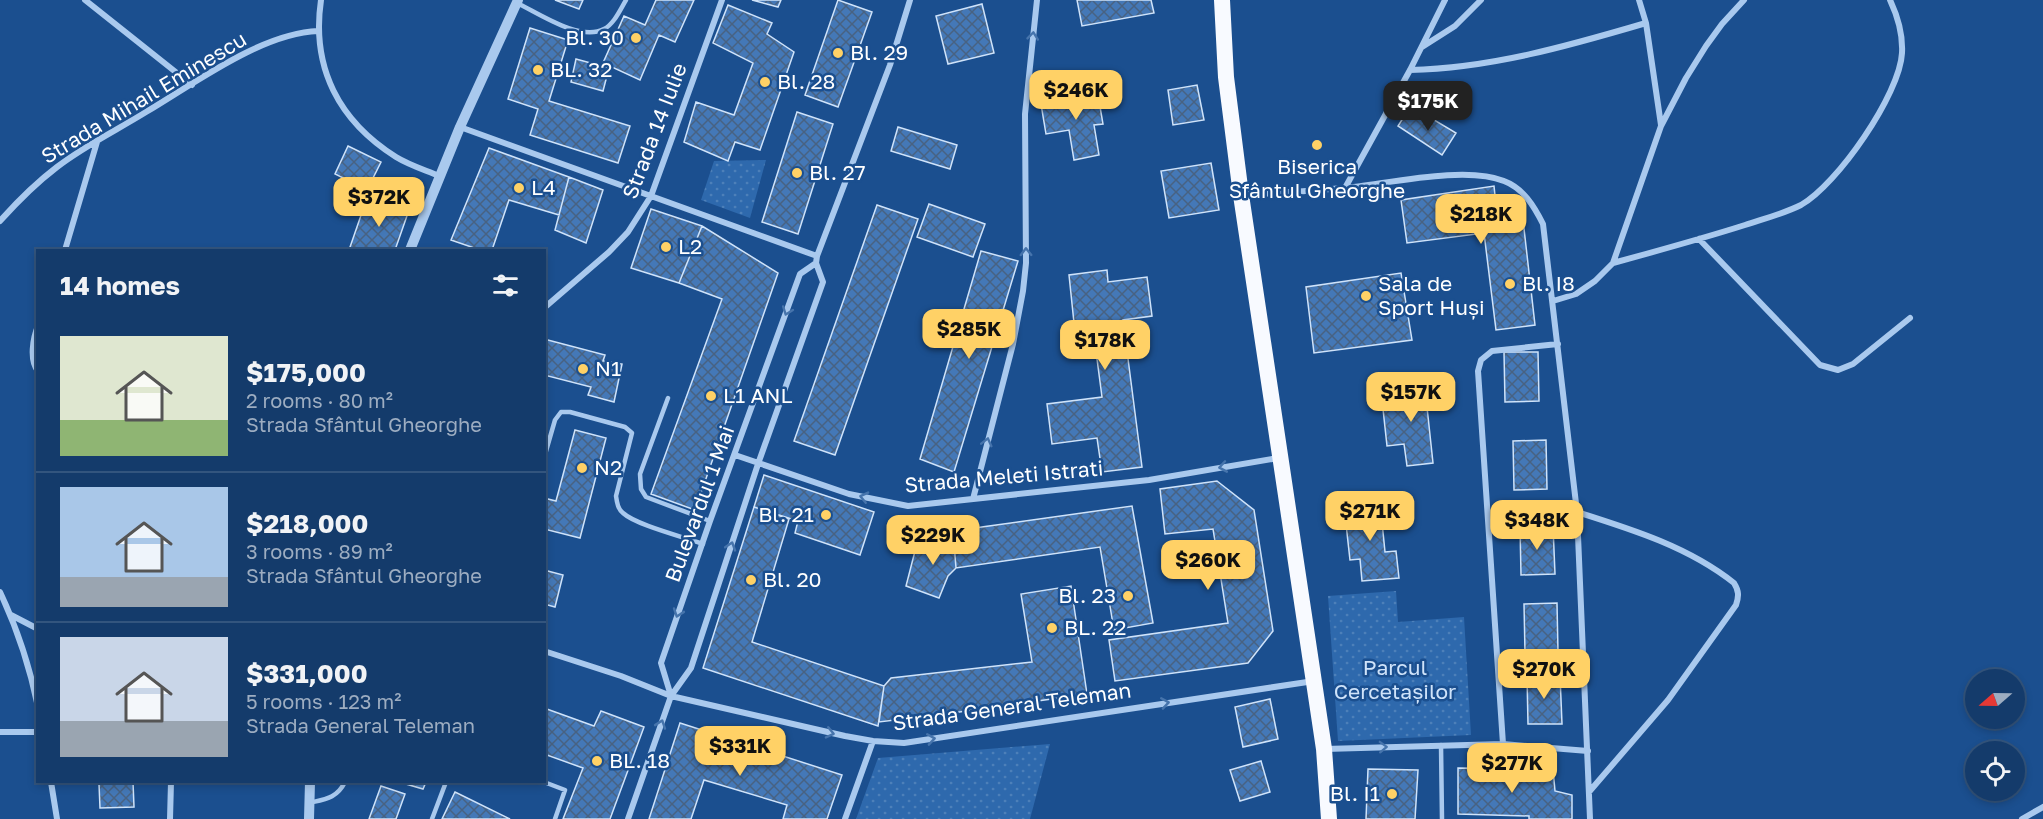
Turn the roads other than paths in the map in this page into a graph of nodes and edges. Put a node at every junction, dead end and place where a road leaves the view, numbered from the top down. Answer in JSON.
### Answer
{"nodes":[{"id":1,"x":85,"y":0,"type":"edge"},
{"id":2,"x":321,"y":0,"type":"edge"},
{"id":3,"x":626,"y":0,"type":"edge"},
{"id":4,"x":722,"y":0,"type":"edge"},
{"id":5,"x":910,"y":0,"type":"edge"},
{"id":6,"x":1037,"y":0,"type":"edge"},
{"id":7,"x":1222,"y":0,"type":"edge"},
{"id":8,"x":1445,"y":0,"type":"edge"},
{"id":9,"x":1481,"y":0,"type":"edge"},
{"id":10,"x":1640,"y":0,"type":"edge"},
{"id":11,"x":1744,"y":0,"type":"edge"},
{"id":12,"x":1890,"y":0,"type":"edge"},
{"id":13,"x":518,"y":2,"type":"edge"},
{"id":14,"x":1646,"y":23,"type":"junction"},
{"id":15,"x":318,"y":31,"type":"junction"},
{"id":16,"x":1422,"y":48,"type":"junction"},
{"id":17,"x":1410,"y":70,"type":"junction"},
{"id":18,"x":192,"y":85,"type":"junction"},
{"id":19,"x":1661,"y":126,"type":"junction"},
{"id":20,"x":460,"y":127,"type":"junction"},
{"id":21,"x":97,"y":141,"type":"junction"},
{"id":22,"x":439,"y":176,"type":"junction"},
{"id":23,"x":1345,"y":188,"type":"junction"},
{"id":24,"x":1241,"y":195,"type":"junction"},
{"id":25,"x":651,"y":196,"type":"junction"},
{"id":26,"x":0,"y":220,"type":"edge"},
{"id":27,"x":1699,"y":239,"type":"junction"},
{"id":28,"x":65,"y":249,"type":"edge"},
{"id":29,"x":410,"y":249,"type":"edge"},
{"id":30,"x":817,"y":260,"type":"junction"},
{"id":31,"x":1613,"y":263,"type":"junction"},
{"id":32,"x":1553,"y":301,"type":"junction"},
{"id":33,"x":546,"y":306,"type":"edge"},
{"id":34,"x":1911,"y":318,"type":"dead end"},
{"id":35,"x":36,"y":331,"type":"edge"},
{"id":36,"x":1558,"y":344,"type":"junction"},
{"id":37,"x":36,"y":369,"type":"edge"},
{"id":38,"x":668,"y":398,"type":"dead end"},
{"id":39,"x":546,"y":451,"type":"edge"},
{"id":40,"x":735,"y":455,"type":"junction"},
{"id":41,"x":1281,"y":457,"type":"junction"},
{"id":42,"x":758,"y":464,"type":"junction"},
{"id":43,"x":973,"y":499,"type":"junction"},
{"id":44,"x":1577,"y":512,"type":"junction"},
{"id":45,"x":710,"y":521,"type":"junction"},
{"id":46,"x":703,"y":544,"type":"junction"},
{"id":47,"x":0,"y":592,"type":"edge"},
{"id":48,"x":10,"y":615,"type":"junction"},
{"id":49,"x":36,"y":628,"type":"edge"},
{"id":50,"x":546,"y":652,"type":"edge"},
{"id":51,"x":1314,"y":681,"type":"junction"},
{"id":52,"x":670,"y":696,"type":"junction"},
{"id":53,"x":36,"y":700,"type":"edge"},
{"id":54,"x":0,"y":732,"type":"edge"},
{"id":55,"x":36,"y":732,"type":"edge"},
{"id":56,"x":873,"y":741,"type":"junction"},
{"id":57,"x":1503,"y":744,"type":"junction"},
{"id":58,"x":1441,"y":745,"type":"junction"},
{"id":59,"x":1324,"y":749,"type":"junction"},
{"id":60,"x":1588,"y":751,"type":"junction"},
{"id":61,"x":51,"y":783,"type":"edge"},
{"id":62,"x":171,"y":783,"type":"edge"},
{"id":63,"x":310,"y":783,"type":"edge"},
{"id":64,"x":344,"y":783,"type":"edge"},
{"id":65,"x":446,"y":783,"type":"edge"},
{"id":66,"x":546,"y":783,"type":"edge"},
{"id":67,"x":1588,"y":793,"type":"junction"},
{"id":68,"x":309,"y":803,"type":"junction"},
{"id":69,"x":2043,"y":807,"type":"edge"},
{"id":70,"x":57,"y":819,"type":"edge"},
{"id":71,"x":170,"y":819,"type":"edge"},
{"id":72,"x":309,"y":819,"type":"edge"},
{"id":73,"x":432,"y":819,"type":"edge"},
{"id":74,"x":555,"y":819,"type":"edge"},
{"id":75,"x":628,"y":819,"type":"edge"},
{"id":76,"x":845,"y":819,"type":"edge"},
{"id":77,"x":1329,"y":819,"type":"edge"},
{"id":78,"x":1442,"y":819,"type":"edge"},
{"id":79,"x":1590,"y":819,"type":"edge"},
{"id":80,"x":2022,"y":819,"type":"edge"}],
"edges":[{"from":1,"to":18,"type":"street"},
{"from":2,"to":15,"type":"street"},
{"from":3,"to":13,"type":"lane"},
{"from":4,"to":25,"type":"street","name":"Strada 14 Iulie"},
{"from":5,"to":30,"type":"street","name":"Bulevardul 1 Mai"},
{"from":43,"to":6,"type":"street","one_way":true},
{"from":7,"to":24,"type":"highway"},
{"from":8,"to":16,"type":"street"},
{"from":9,"to":16,"type":"street"},
{"from":10,"to":14,"type":"street"},
{"from":11,"to":19,"type":"street"},
{"from":12,"to":27,"type":"street"},
{"from":13,"to":20,"type":"street"},
{"from":14,"to":17,"type":"street"},
{"from":14,"to":19,"type":"street"},
{"from":15,"to":18,"type":"street","name":"Strada Mihail Eminescu"},
{"from":15,"to":22,"type":"street"},
{"from":16,"to":17,"type":"street"},
{"from":17,"to":23,"type":"street"},
{"from":18,"to":21,"type":"street","name":"Strada Mihail Eminescu"},
{"from":19,"to":31,"type":"street"},
{"from":20,"to":22,"type":"street"},
{"from":20,"to":25,"type":"street"},
{"from":21,"to":26,"type":"street","name":"Strada Mihail Eminescu"},
{"from":21,"to":28,"type":"street"},
{"from":22,"to":29,"type":"street"},
{"from":23,"to":24,"type":"street"},
{"from":23,"to":32,"type":"street"},
{"from":24,"to":41,"type":"highway"},
{"from":25,"to":30,"type":"street"},
{"from":25,"to":33,"type":"street","name":"Strada 14 Iulie"},
{"from":27,"to":31,"type":"street"},
{"from":27,"to":34,"type":"street"},
{"from":30,"to":40,"type":"street","name":"Bulevardul 1 Mai","one_way":true},
{"from":30,"to":42,"type":"street","name":"Bulevardul 1 Mai"},
{"from":31,"to":32,"type":"street"},
{"from":32,"to":36,"type":"street"},
{"from":35,"to":37,"type":"street"},
{"from":36,"to":44,"type":"street"},
{"from":36,"to":57,"type":"street"},
{"from":38,"to":45,"type":"lane"},
{"from":39,"to":46,"type":"lane"},
{"from":40,"to":42,"type":"street","name":"Strada Meleti Istrati"},
{"from":40,"to":45,"type":"street","name":"Bulevardul 1 Mai"},
{"from":41,"to":43,"type":"street","name":"Strada Meleti Istrati","one_way":true},
{"from":41,"to":51,"type":"highway"},
{"from":43,"to":42,"type":"street","name":"Strada Meleti Istrati","one_way":true},
{"from":52,"to":42,"type":"street","name":"Bulevardul 1 Mai","one_way":true},
{"from":44,"to":60,"type":"street"},
{"from":44,"to":67,"type":"street"},
{"from":45,"to":46,"type":"street","name":"Bulevardul 1 Mai"},
{"from":46,"to":52,"type":"street","name":"Bulevardul 1 Mai","one_way":true},
{"from":47,"to":48,"type":"street"},
{"from":48,"to":49,"type":"street"},
{"from":48,"to":53,"type":"street"},
{"from":50,"to":52,"type":"street","name":"Strada General Teleman"},
{"from":56,"to":51,"type":"street","name":"Strada General Teleman","one_way":true},
{"from":51,"to":59,"type":"highway"},
{"from":52,"to":56,"type":"street","name":"Strada General Teleman","one_way":true},
{"from":75,"to":52,"type":"street","name":"Bulevardul 1 Mai","one_way":true},
{"from":54,"to":55,"type":"street"},
{"from":56,"to":76,"type":"street"},
{"from":57,"to":58,"type":"street"},
{"from":57,"to":60,"type":"street"},
{"from":59,"to":58,"type":"street","one_way":true},
{"from":58,"to":78,"type":"lane"},
{"from":59,"to":77,"type":"highway"},
{"from":60,"to":67,"type":"street"},
{"from":61,"to":70,"type":"street"},
{"from":62,"to":71,"type":"street"},
{"from":63,"to":68,"type":"street"},
{"from":64,"to":68,"type":"lane"},
{"from":65,"to":73,"type":"lane"},
{"from":66,"to":74,"type":"lane"},
{"from":67,"to":79,"type":"street"},
{"from":68,"to":72,"type":"street"},
{"from":69,"to":80,"type":"street"}]}
